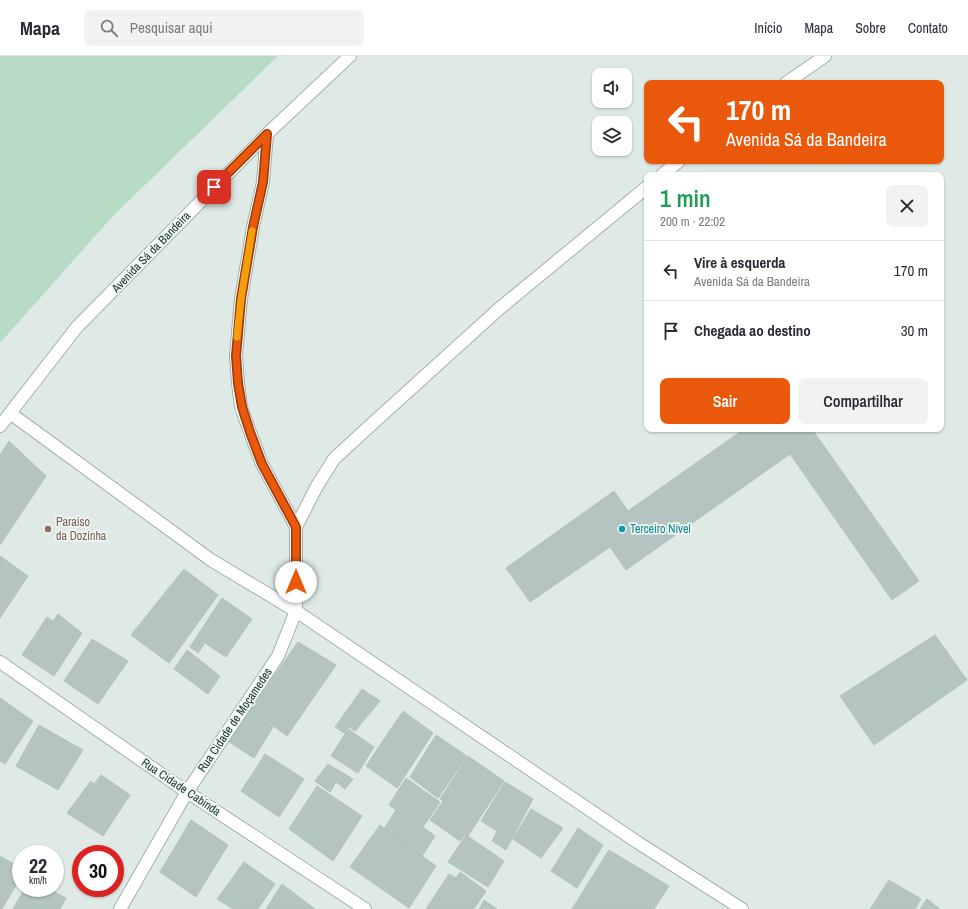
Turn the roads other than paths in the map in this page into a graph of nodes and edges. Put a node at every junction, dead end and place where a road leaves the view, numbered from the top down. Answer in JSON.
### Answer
{"nodes":[{"id":1,"x":350,"y":56,"type":"edge"},
{"id":2,"x":825,"y":56,"type":"edge"},
{"id":3,"x":790,"y":80,"type":"edge"},
{"id":4,"x":267,"y":134,"type":"junction"},
{"id":5,"x":675,"y":164,"type":"edge"},
{"id":6,"x":666,"y":172,"type":"edge"},
{"id":7,"x":644,"y":189,"type":"edge"},
{"id":8,"x":10,"y":412,"type":"junction"},
{"id":9,"x":0,"y":426,"type":"edge"},
{"id":10,"x":296,"y":527,"type":"junction"},
{"id":11,"x":296,"y":611,"type":"junction"},
{"id":12,"x":0,"y":662,"type":"edge"},
{"id":13,"x":187,"y":792,"type":"junction"},
{"id":14,"x":120,"y":909,"type":"edge"},
{"id":15,"x":365,"y":909,"type":"edge"},
{"id":16,"x":742,"y":909,"type":"edge"}],
"edges":[{"from":1,"to":4,"type":"street","name":"Avenida Sá da Bandeira"},
{"from":2,"to":3,"type":"street"},
{"from":4,"to":8,"type":"street","name":"Avenida Sá da Bandeira"},
{"from":4,"to":10,"type":"street"},
{"from":5,"to":6,"type":"street"},
{"from":7,"to":10,"type":"street"},
{"from":8,"to":9,"type":"street","name":"Avenida Sá da Bandeira"},
{"from":8,"to":11,"type":"street"},
{"from":10,"to":11,"type":"street"},
{"from":11,"to":13,"type":"street","name":"Rua Cidade de Moçamedes"},
{"from":11,"to":16,"type":"street"},
{"from":12,"to":13,"type":"street","name":"Rua Cidade Cabinda"},
{"from":13,"to":14,"type":"street","name":"Rua Cidade de Moçamedes"},
{"from":13,"to":15,"type":"street","name":"Rua Cidade Cabinda"}]}
